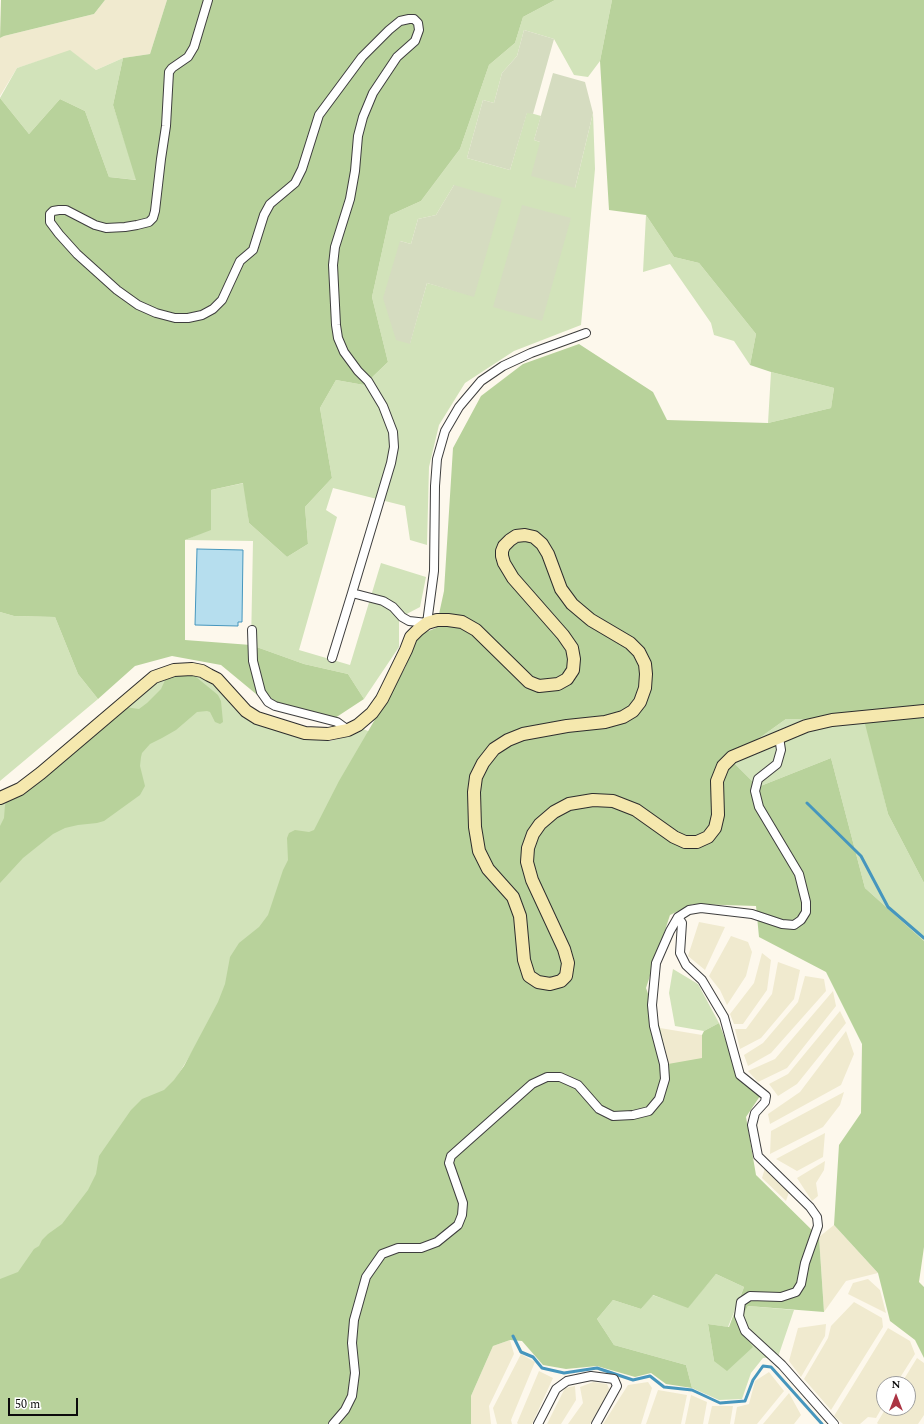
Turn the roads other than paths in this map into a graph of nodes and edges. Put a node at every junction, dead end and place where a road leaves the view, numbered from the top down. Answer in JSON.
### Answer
{"nodes":[{"id":1,"x":208,"y":0,"type":"edge"},
{"id":2,"x":586,"y":333,"type":"dead end"},
{"id":3,"x":352,"y":593,"type":"junction"},
{"id":4,"x":427,"y":624,"type":"junction"},
{"id":5,"x":252,"y":630,"type":"dead end"},
{"id":6,"x":332,"y":658,"type":"dead end"},
{"id":7,"x":924,"y":711,"type":"edge"},
{"id":8,"x":348,"y":730,"type":"junction"},
{"id":9,"x":779,"y":738,"type":"junction"},
{"id":10,"x":0,"y":798,"type":"edge"},
{"id":11,"x":678,"y":917,"type":"junction"},
{"id":12,"x":333,"y":1424,"type":"edge"},
{"id":13,"x":538,"y":1424,"type":"edge"},
{"id":14,"x":596,"y":1424,"type":"edge"},
{"id":15,"x":834,"y":1424,"type":"edge"}],
"edges":[{"from":1,"to":3,"type":"street"},
{"from":2,"to":4,"type":"street"},
{"from":3,"to":4,"type":"street"},
{"from":3,"to":6,"type":"street"},
{"from":4,"to":8,"type":"street"},
{"from":4,"to":9,"type":"street"},
{"from":5,"to":8,"type":"street"},
{"from":7,"to":9,"type":"street"},
{"from":8,"to":10,"type":"street"},
{"from":9,"to":11,"type":"street"},
{"from":11,"to":12,"type":"street"},
{"from":11,"to":15,"type":"street"},
{"from":13,"to":14,"type":"street"}]}
